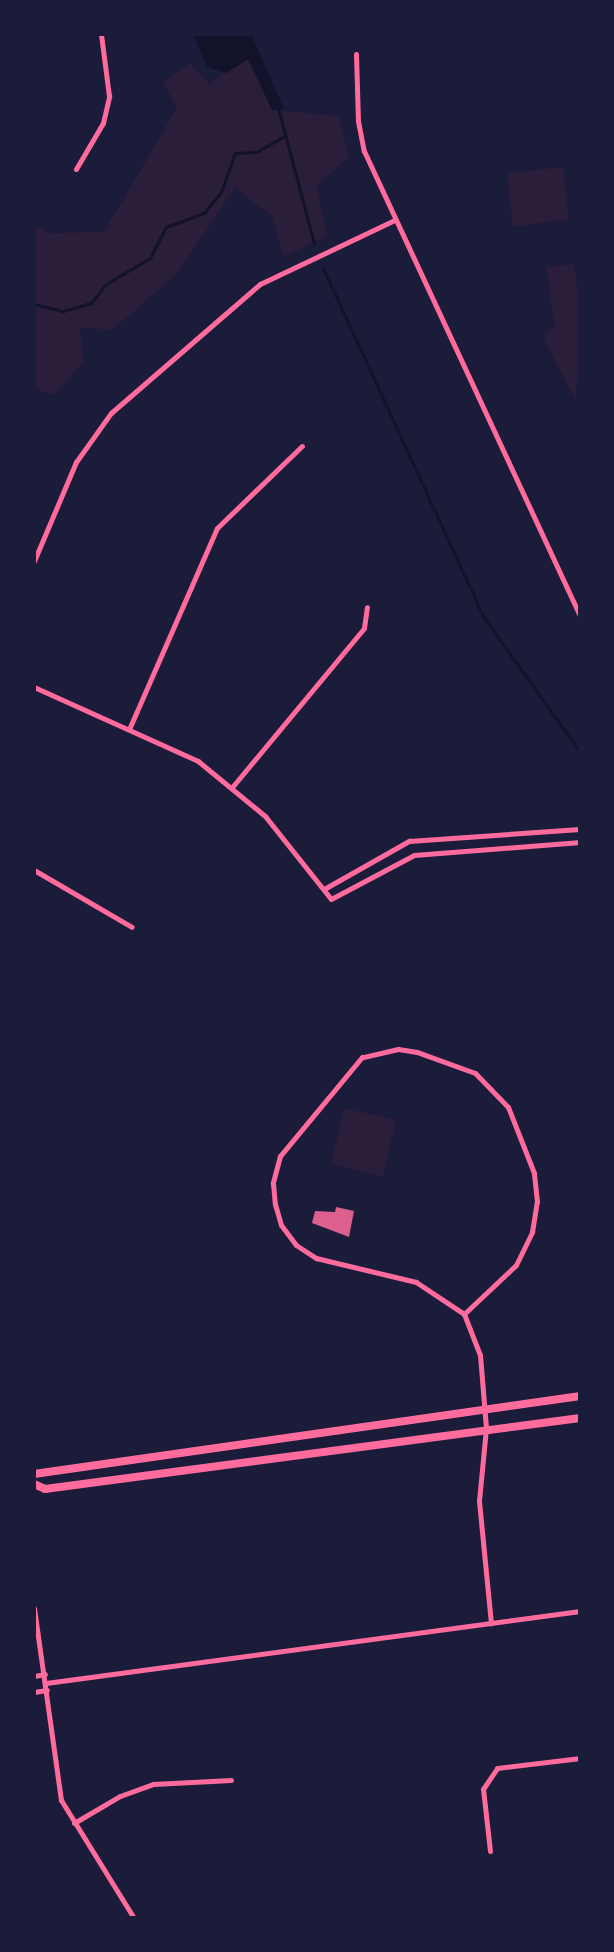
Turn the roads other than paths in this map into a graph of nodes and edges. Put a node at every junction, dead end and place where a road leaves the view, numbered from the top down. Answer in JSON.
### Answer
{"nodes":[{"id":1,"x":101,"y":34,"type":"edge"},
{"id":2,"x":356,"y":54,"type":"dead end"},
{"id":3,"x":76,"y":169,"type":"dead end"},
{"id":4,"x":395,"y":220,"type":"junction"},
{"id":5,"x":302,"y":446,"type":"dead end"},
{"id":6,"x":34,"y":561,"type":"edge"},
{"id":7,"x":367,"y":607,"type":"dead end"},
{"id":8,"x":580,"y":616,"type":"edge"},
{"id":9,"x":34,"y":687,"type":"edge"},
{"id":10,"x":130,"y":727,"type":"junction"},
{"id":11,"x":233,"y":786,"type":"junction"},
{"id":12,"x":580,"y":829,"type":"edge"},
{"id":13,"x":580,"y":842,"type":"edge"},
{"id":14,"x":34,"y":870,"type":"edge"},
{"id":15,"x":324,"y":889,"type":"junction"},
{"id":16,"x":132,"y":927,"type":"dead end"},
{"id":17,"x":464,"y":1314,"type":"junction"},
{"id":18,"x":580,"y":1396,"type":"edge"},
{"id":19,"x":484,"y":1408,"type":"junction"},
{"id":20,"x":580,"y":1418,"type":"edge"},
{"id":21,"x":486,"y":1428,"type":"junction"},
{"id":22,"x":34,"y":1474,"type":"edge"},
{"id":23,"x":34,"y":1484,"type":"edge"},
{"id":24,"x":34,"y":1608,"type":"edge"},
{"id":25,"x":580,"y":1611,"type":"edge"},
{"id":26,"x":491,"y":1623,"type":"junction"},
{"id":27,"x":45,"y":1674,"type":"junction"},
{"id":28,"x":34,"y":1676,"type":"edge"},
{"id":29,"x":47,"y":1686,"type":"junction"},
{"id":30,"x":34,"y":1692,"type":"edge"},
{"id":31,"x":580,"y":1758,"type":"edge"},
{"id":32,"x":231,"y":1780,"type":"dead end"},
{"id":33,"x":74,"y":1823,"type":"junction"},
{"id":34,"x":490,"y":1851,"type":"dead end"},
{"id":35,"x":134,"y":1918,"type":"edge"}],
"edges":[{"from":1,"to":3,"type":"street"},
{"from":2,"to":4,"type":"street"},
{"from":4,"to":6,"type":"street"},
{"from":4,"to":8,"type":"street"},
{"from":5,"to":10,"type":"street"},
{"from":7,"to":11,"type":"street"},
{"from":9,"to":10,"type":"street"},
{"from":10,"to":11,"type":"street"},
{"from":11,"to":15,"type":"street"},
{"from":12,"to":15,"type":"street"},
{"from":13,"to":15,"type":"street"},
{"from":14,"to":16,"type":"street"},
{"from":17,"to":17,"type":"street"},
{"from":17,"to":19,"type":"street"},
{"from":18,"to":19,"type":"main road"},
{"from":19,"to":21,"type":"street"},
{"from":19,"to":22,"type":"main road"},
{"from":20,"to":21,"type":"main road"},
{"from":21,"to":23,"type":"main road"},
{"from":21,"to":26,"type":"street"},
{"from":24,"to":27,"type":"street"},
{"from":25,"to":26,"type":"street"},
{"from":26,"to":29,"type":"street"},
{"from":27,"to":28,"type":"street"},
{"from":27,"to":29,"type":"street"},
{"from":29,"to":30,"type":"street"},
{"from":29,"to":33,"type":"street"},
{"from":31,"to":34,"type":"street"},
{"from":32,"to":33,"type":"street"},
{"from":33,"to":35,"type":"street"}]}
